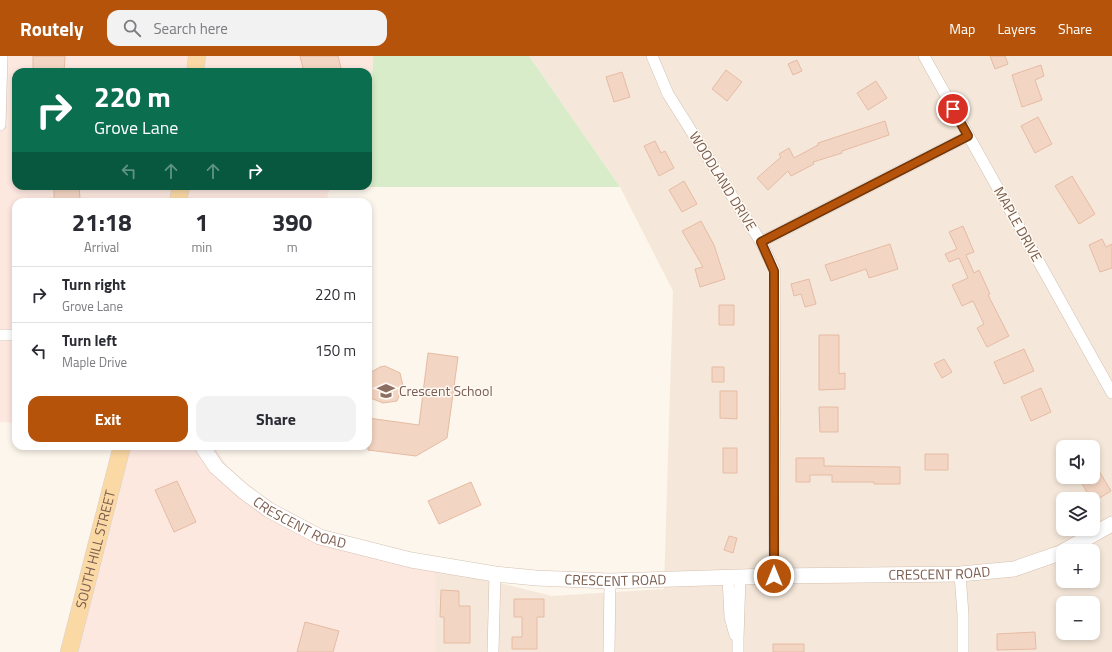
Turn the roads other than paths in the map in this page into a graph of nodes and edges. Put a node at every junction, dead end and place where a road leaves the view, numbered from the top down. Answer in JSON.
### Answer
{"nodes":[{"id":1,"x":2,"y":56,"type":"edge"},
{"id":2,"x":197,"y":56,"type":"edge"},
{"id":3,"x":652,"y":56,"type":"edge"},
{"id":4,"x":924,"y":56,"type":"edge"},
{"id":5,"x":196,"y":68,"type":"edge"},
{"id":6,"x":0,"y":125,"type":"edge"},
{"id":7,"x":968,"y":136,"type":"junction"},
{"id":8,"x":761,"y":242,"type":"junction"},
{"id":9,"x":0,"y":335,"type":"edge"},
{"id":10,"x":12,"y":335,"type":"edge"},
{"id":11,"x":1112,"y":393,"type":"edge"},
{"id":12,"x":121,"y":450,"type":"edge"},
{"id":13,"x":205,"y":450,"type":"edge"},
{"id":14,"x":1112,"y":524,"type":"edge"},
{"id":15,"x":1076,"y":544,"type":"edge"},
{"id":16,"x":1056,"y":554,"type":"edge"},
{"id":17,"x":494,"y":574,"type":"junction"},
{"id":18,"x":960,"y":574,"type":"junction"},
{"id":19,"x":774,"y":576,"type":"junction"},
{"id":20,"x":734,"y":578,"type":"junction"},
{"id":21,"x":610,"y":582,"type":"junction"},
{"id":22,"x":738,"y":649,"type":"edge"},
{"id":23,"x":69,"y":652,"type":"edge"},
{"id":24,"x":493,"y":652,"type":"edge"},
{"id":25,"x":609,"y":652,"type":"edge"},
{"id":26,"x":963,"y":652,"type":"edge"}],
"edges":[{"from":1,"to":6,"type":"street"},
{"from":2,"to":5,"type":"main road"},
{"from":3,"to":8,"type":"street","name":"WOODLAND DRIVE"},
{"from":4,"to":7,"type":"street","name":"MAPLE DRIVE"},
{"from":7,"to":8,"type":"street"},
{"from":7,"to":11,"type":"street","name":"MAPLE DRIVE"},
{"from":8,"to":19,"type":"street","name":"WOODLAND DRIVE"},
{"from":9,"to":10,"type":"street"},
{"from":12,"to":23,"type":"main road","name":"SOUTH HILL STREET"},
{"from":13,"to":17,"type":"street","name":"CRESCENT ROAD"},
{"from":14,"to":15,"type":"street","name":"CRESCENT ROAD"},
{"from":16,"to":18,"type":"street","name":"CRESCENT ROAD"},
{"from":17,"to":21,"type":"street","name":"CRESCENT ROAD"},
{"from":17,"to":24,"type":"street"},
{"from":18,"to":19,"type":"street","name":"CRESCENT ROAD"},
{"from":18,"to":26,"type":"street"},
{"from":19,"to":20,"type":"street","name":"CRESCENT ROAD"},
{"from":20,"to":21,"type":"street","name":"CRESCENT ROAD"},
{"from":20,"to":22,"type":"street"},
{"from":21,"to":25,"type":"street"}]}
